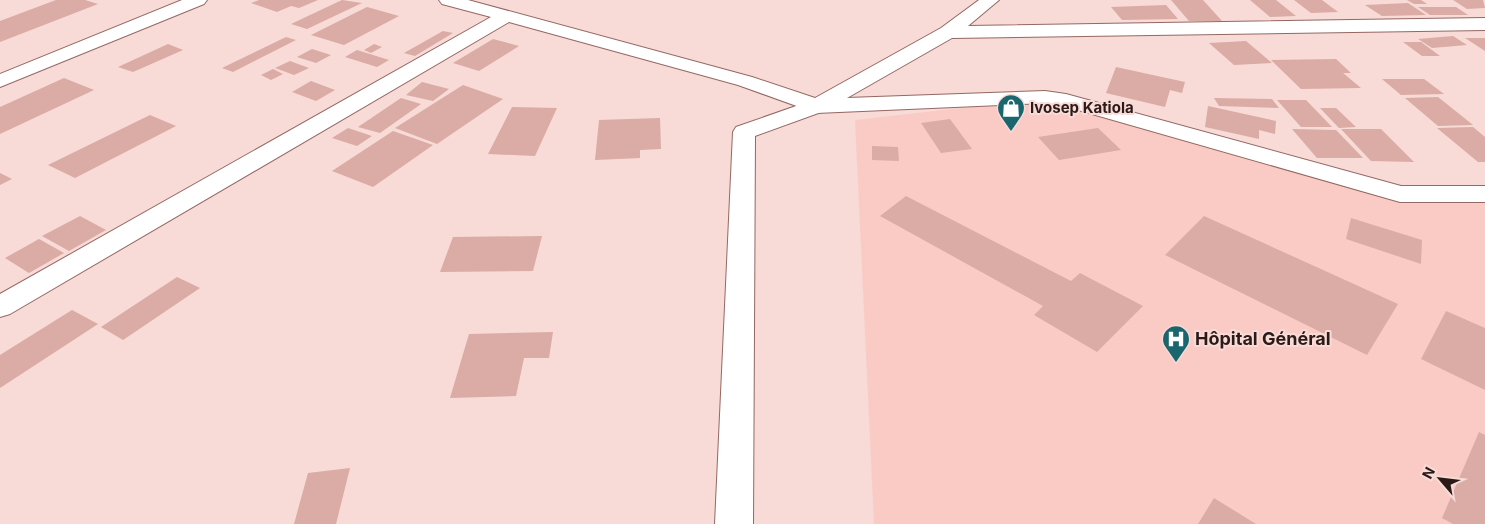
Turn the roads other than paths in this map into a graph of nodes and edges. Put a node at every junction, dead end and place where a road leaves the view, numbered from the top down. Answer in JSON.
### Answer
{"nodes":[{"id":1,"x":198,"y":0,"type":"edge"},
{"id":2,"x":448,"y":0,"type":"edge"},
{"id":3,"x":990,"y":0,"type":"edge"},
{"id":4,"x":507,"y":16,"type":"junction"},
{"id":5,"x":1485,"y":24,"type":"edge"},
{"id":6,"x":948,"y":32,"type":"junction"},
{"id":7,"x":0,"y":81,"type":"edge"},
{"id":8,"x":816,"y":106,"type":"junction"},
{"id":9,"x":1485,"y":194,"type":"edge"},
{"id":10,"x":0,"y":307,"type":"edge"},
{"id":11,"x":734,"y":524,"type":"edge"}],
"edges":[{"from":1,"to":7,"type":"street"},
{"from":2,"to":4,"type":"street"},
{"from":3,"to":6,"type":"street"},
{"from":4,"to":8,"type":"street"},
{"from":4,"to":10,"type":"street"},
{"from":5,"to":6,"type":"street"},
{"from":6,"to":8,"type":"street"},
{"from":8,"to":9,"type":"street"},
{"from":8,"to":11,"type":"street"}]}
